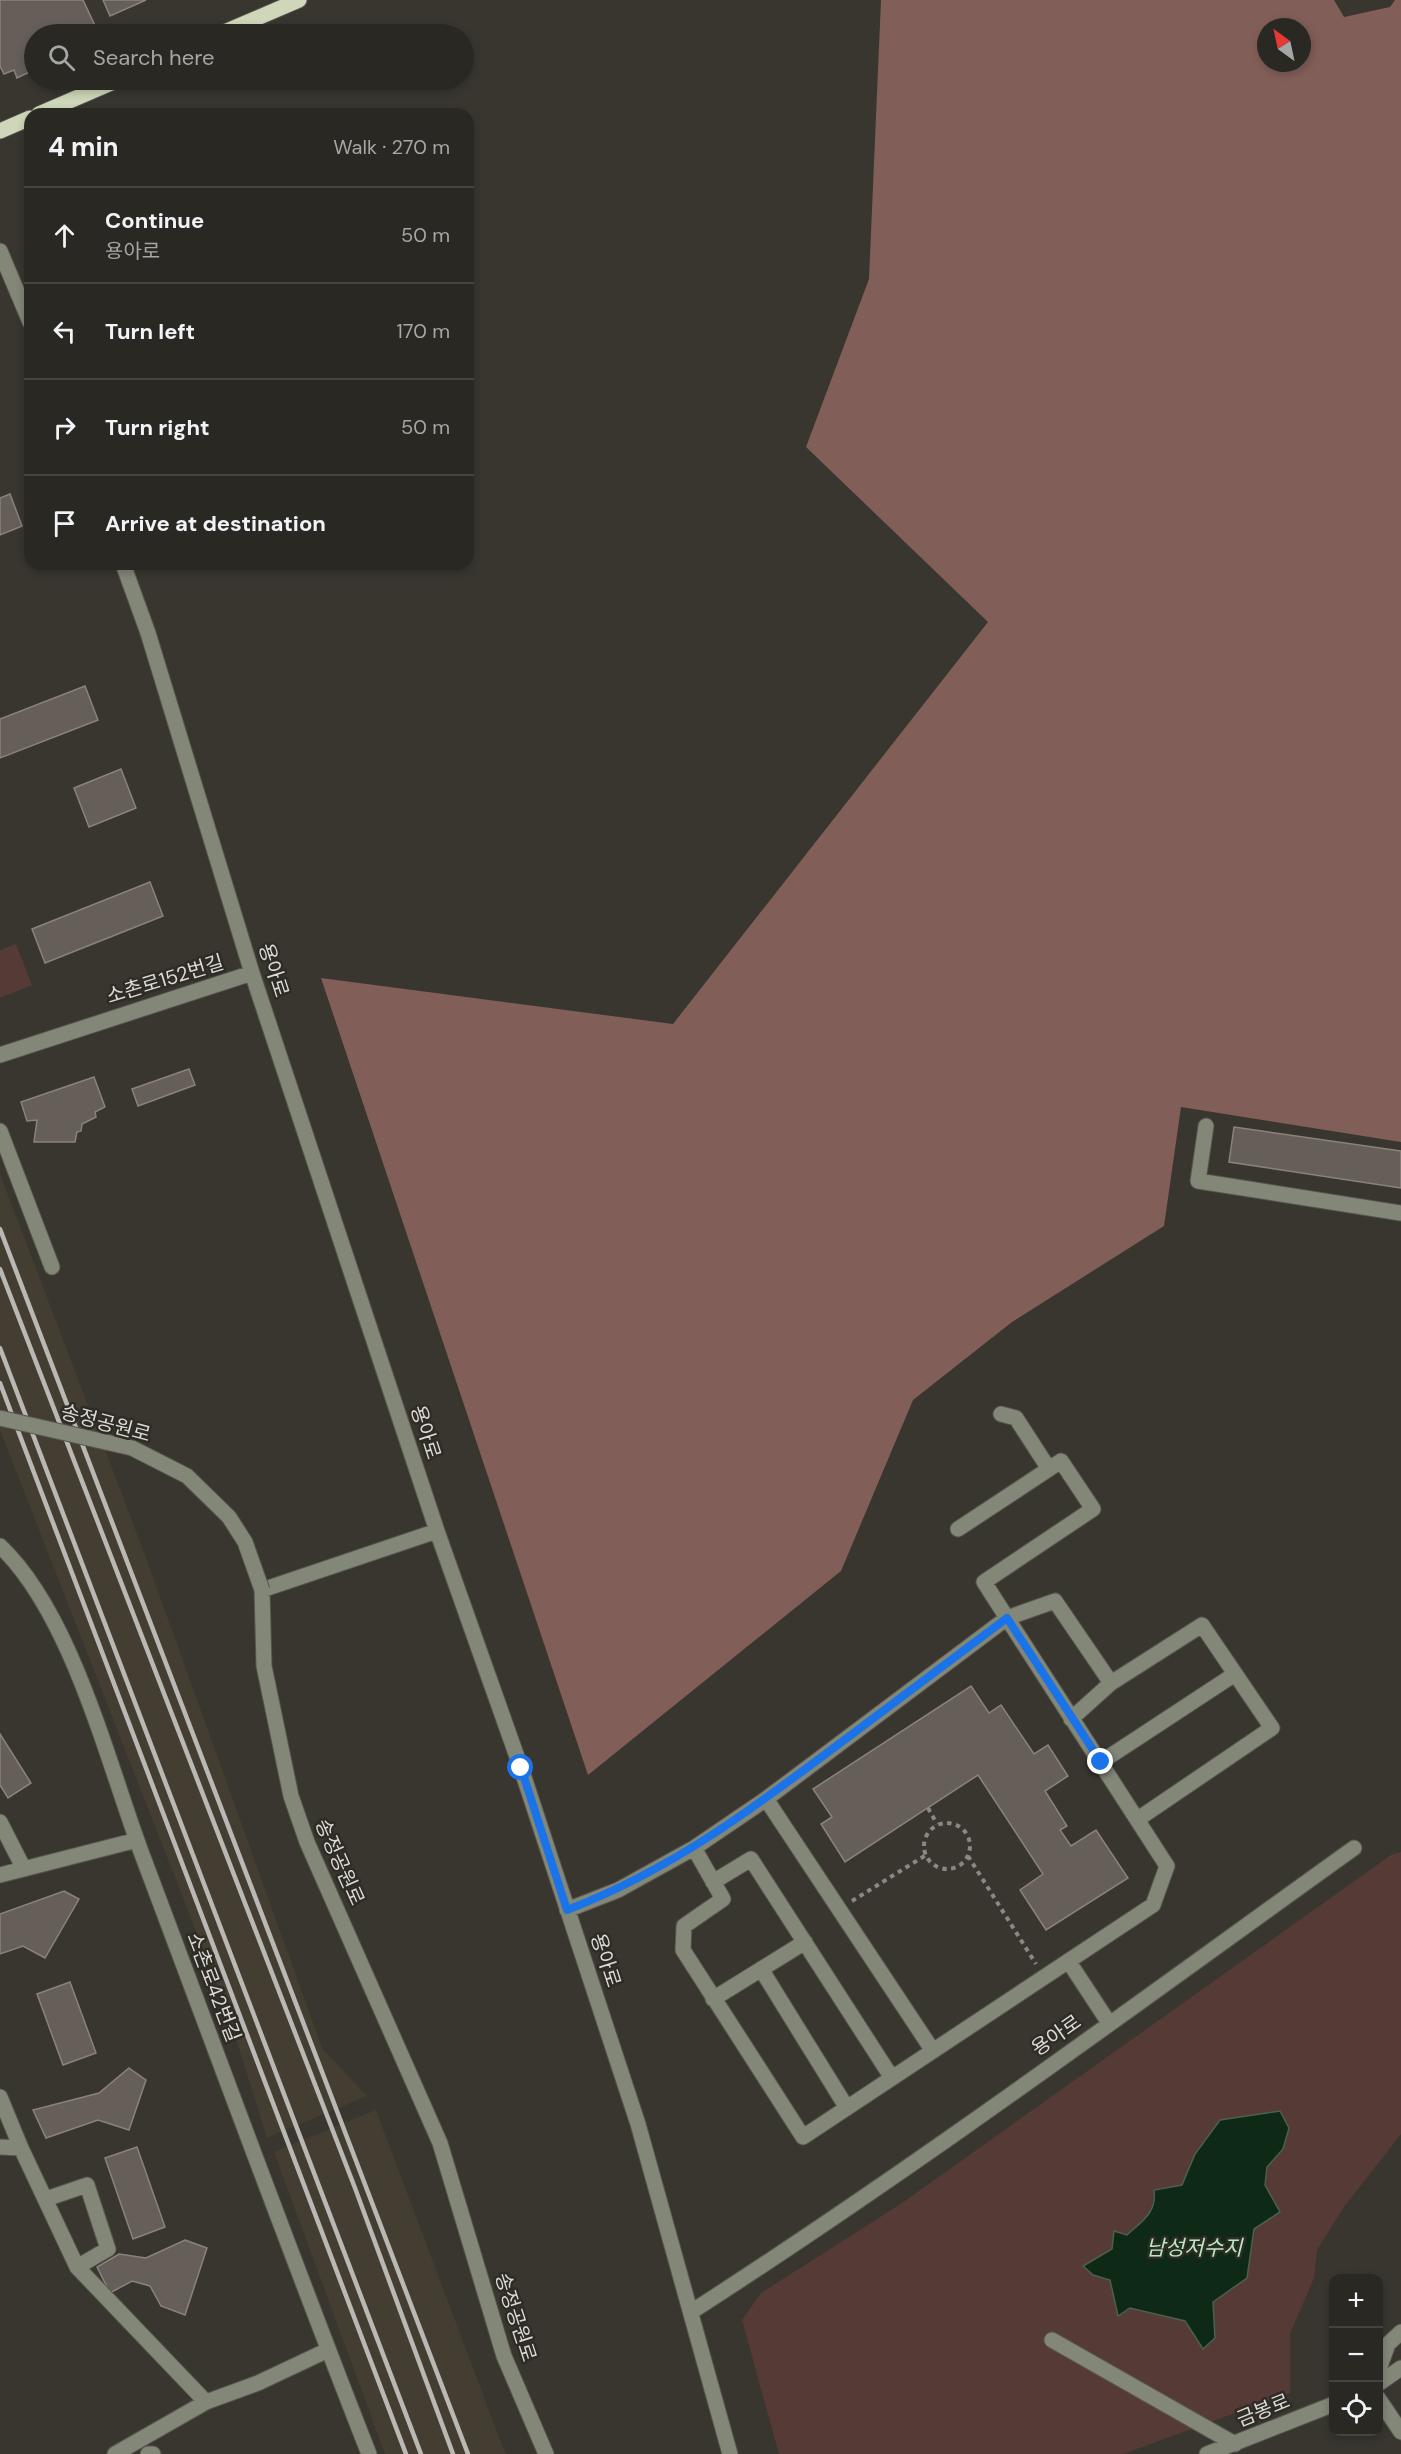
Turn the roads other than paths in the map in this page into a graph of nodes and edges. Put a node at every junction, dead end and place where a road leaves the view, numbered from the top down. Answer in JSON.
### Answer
{"nodes":[{"id":1,"x":299,"y":0,"type":"edge"},
{"id":2,"x":243,"y":24,"type":"edge"},
{"id":3,"x":95,"y":90,"type":"edge"},
{"id":4,"x":53,"y":108,"type":"edge"},
{"id":5,"x":24,"y":121,"type":"edge"},
{"id":6,"x":0,"y":131,"type":"edge"},
{"id":7,"x":0,"y":251,"type":"edge"},
{"id":8,"x":24,"y":308,"type":"edge"},
{"id":9,"x":125,"y":570,"type":"edge"},
{"id":10,"x":252,"y":973,"type":"junction"},
{"id":11,"x":0,"y":1055,"type":"edge"},
{"id":12,"x":1206,"y":1126,"type":"dead end"},
{"id":13,"x":0,"y":1131,"type":"edge"},
{"id":14,"x":1401,"y":1213,"type":"edge"},
{"id":15,"x":52,"y":1267,"type":"dead end"},
{"id":16,"x":1001,"y":1414,"type":"dead end"},
{"id":17,"x":0,"y":1418,"type":"edge"},
{"id":18,"x":1049,"y":1469,"type":"junction"},
{"id":19,"x":958,"y":1529,"type":"dead end"},
{"id":20,"x":437,"y":1531,"type":"junction"},
{"id":21,"x":0,"y":1546,"type":"edge"},
{"id":22,"x":262,"y":1590,"type":"junction"},
{"id":23,"x":1007,"y":1618,"type":"junction"},
{"id":24,"x":1235,"y":1674,"type":"junction"},
{"id":25,"x":1111,"y":1683,"type":"junction"},
{"id":26,"x":1071,"y":1719,"type":"junction"},
{"id":27,"x":1101,"y":1762,"type":"junction"},
{"id":28,"x":766,"y":1799,"type":"junction"},
{"id":29,"x":1138,"y":1819,"type":"junction"},
{"id":30,"x":0,"y":1822,"type":"edge"},
{"id":31,"x":137,"y":1840,"type":"junction"},
{"id":32,"x":694,"y":1848,"type":"junction"},
{"id":33,"x":1354,"y":1848,"type":"dead end"},
{"id":34,"x":24,"y":1869,"type":"junction"},
{"id":35,"x":0,"y":1875,"type":"edge"},
{"id":36,"x":713,"y":1882,"type":"junction"},
{"id":37,"x":567,"y":1910,"type":"junction"},
{"id":38,"x":805,"y":1942,"type":"junction"},
{"id":39,"x":1068,"y":1962,"type":"junction"},
{"id":40,"x":761,"y":1970,"type":"junction"},
{"id":41,"x":713,"y":2000,"type":"junction"},
{"id":42,"x":1108,"y":2023,"type":"junction"},
{"id":43,"x":933,"y":2051,"type":"junction"},
{"id":44,"x":892,"y":2078,"type":"junction"},
{"id":45,"x":0,"y":2097,"type":"edge"},
{"id":46,"x":847,"y":2108,"type":"junction"},
{"id":47,"x":0,"y":2147,"type":"edge"},
{"id":48,"x":21,"y":2148,"type":"junction"},
{"id":49,"x":46,"y":2199,"type":"junction"},
{"id":50,"x":77,"y":2267,"type":"junction"},
{"id":51,"x":691,"y":2312,"type":"junction"},
{"id":52,"x":1401,"y":2332,"type":"edge"},
{"id":53,"x":1052,"y":2340,"type":"dead end"},
{"id":54,"x":328,"y":2350,"type":"junction"},
{"id":55,"x":1383,"y":2358,"type":"edge"},
{"id":56,"x":1401,"y":2368,"type":"edge"},
{"id":57,"x":1381,"y":2382,"type":"edge"},
{"id":58,"x":206,"y":2402,"type":"junction"},
{"id":59,"x":1383,"y":2405,"type":"edge"},
{"id":60,"x":1329,"y":2406,"type":"edge"},
{"id":61,"x":1401,"y":2432,"type":"edge"},
{"id":62,"x":1235,"y":2444,"type":"junction"},
{"id":63,"x":116,"y":2454,"type":"edge"},
{"id":64,"x":369,"y":2454,"type":"edge"},
{"id":65,"x":546,"y":2454,"type":"edge"},
{"id":66,"x":730,"y":2454,"type":"edge"},
{"id":67,"x":1207,"y":2454,"type":"edge"}],
"edges":[{"from":1,"to":2,"type":"main road"},
{"from":3,"to":4,"type":"main road"},
{"from":5,"to":6,"type":"main road"},
{"from":7,"to":8,"type":"street"},
{"from":9,"to":10,"type":"street","name":"용아로"},
{"from":10,"to":11,"type":"street","name":"소촌로152번길"},
{"from":10,"to":20,"type":"street","name":"용아로"},
{"from":12,"to":14,"type":"street"},
{"from":13,"to":15,"type":"street"},
{"from":16,"to":18,"type":"street"},
{"from":17,"to":22,"type":"street","name":"송정공원로","bridge":true},
{"from":18,"to":19,"type":"street"},
{"from":18,"to":23,"type":"street"},
{"from":20,"to":22,"type":"street"},
{"from":20,"to":37,"type":"street","name":"용아로"},
{"from":21,"to":31,"type":"street","name":"소촌로42번길"},
{"from":22,"to":65,"type":"street","name":"송정공원로"},
{"from":23,"to":25,"type":"street"},
{"from":23,"to":26,"type":"street"},
{"from":23,"to":28,"type":"street"},
{"from":24,"to":25,"type":"street"},
{"from":24,"to":27,"type":"street"},
{"from":24,"to":29,"type":"street"},
{"from":25,"to":26,"type":"street"},
{"from":26,"to":27,"type":"street"},
{"from":27,"to":29,"type":"street"},
{"from":28,"to":32,"type":"street"},
{"from":28,"to":43,"type":"street"},
{"from":29,"to":39,"type":"street"},
{"from":30,"to":34,"type":"street"},
{"from":31,"to":34,"type":"street"},
{"from":31,"to":54,"type":"street","name":"소촌로42번길"},
{"from":32,"to":36,"type":"street"},
{"from":32,"to":37,"type":"street"},
{"from":33,"to":42,"type":"street","name":"용아로"},
{"from":34,"to":35,"type":"street"},
{"from":36,"to":38,"type":"street"},
{"from":36,"to":41,"type":"street"},
{"from":37,"to":51,"type":"street","name":"용아로"},
{"from":38,"to":40,"type":"street"},
{"from":38,"to":44,"type":"street"},
{"from":39,"to":42,"type":"street"},
{"from":39,"to":43,"type":"street"},
{"from":40,"to":41,"type":"street"},
{"from":40,"to":46,"type":"street"},
{"from":41,"to":46,"type":"street"},
{"from":42,"to":51,"type":"street","name":"용아로"},
{"from":43,"to":44,"type":"street"},
{"from":44,"to":46,"type":"street"},
{"from":45,"to":48,"type":"street"},
{"from":47,"to":48,"type":"street"},
{"from":48,"to":49,"type":"street"},
{"from":49,"to":50,"type":"street"},
{"from":49,"to":50,"type":"street"},
{"from":50,"to":58,"type":"street"},
{"from":51,"to":66,"type":"street","name":"용아로"},
{"from":52,"to":55,"type":"street"},
{"from":53,"to":62,"type":"street"},
{"from":54,"to":58,"type":"street"},
{"from":54,"to":64,"type":"street","name":"소촌로42번길"},
{"from":56,"to":57,"type":"street"},
{"from":58,"to":63,"type":"street"},
{"from":59,"to":61,"type":"street"},
{"from":60,"to":62,"type":"street","name":"금봉로"},
{"from":62,"to":67,"type":"street","name":"금봉로"}]}
